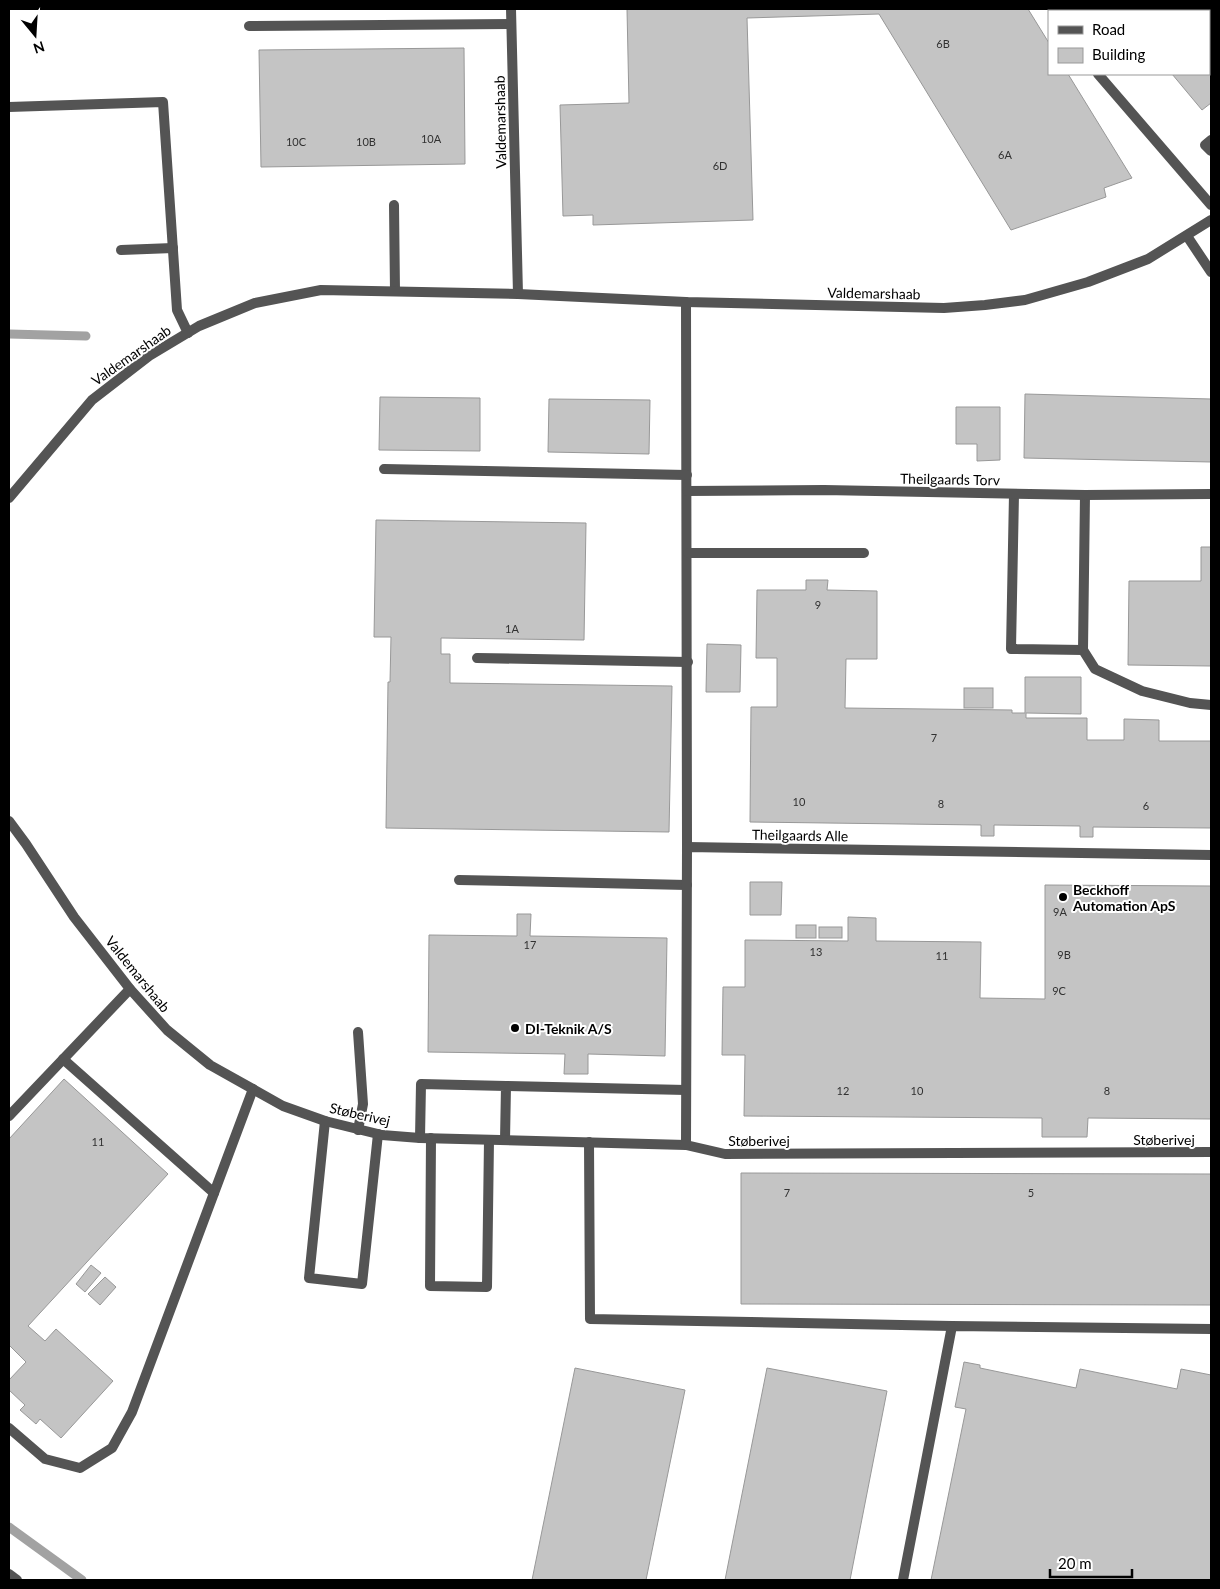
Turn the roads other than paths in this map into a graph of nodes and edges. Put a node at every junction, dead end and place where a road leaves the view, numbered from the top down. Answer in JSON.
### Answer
{"nodes":[{"id":1,"x":511,"y":9,"type":"edge"},
{"id":2,"x":511,"y":24,"type":"junction"},
{"id":3,"x":249,"y":26,"type":"dead end"},
{"id":4,"x":1099,"y":75,"type":"edge"},
{"id":5,"x":9,"y":107,"type":"edge"},
{"id":6,"x":1211,"y":140,"type":"edge"},
{"id":7,"x":1211,"y":151,"type":"edge"},
{"id":8,"x":1211,"y":204,"type":"edge"},
{"id":9,"x":394,"y":205,"type":"dead end"},
{"id":10,"x":1211,"y":220,"type":"edge"},
{"id":11,"x":1187,"y":236,"type":"junction"},
{"id":12,"x":173,"y":248,"type":"junction"},
{"id":13,"x":121,"y":250,"type":"dead end"},
{"id":14,"x":1211,"y":272,"type":"edge"},
{"id":15,"x":395,"y":291,"type":"junction"},
{"id":16,"x":518,"y":294,"type":"junction"},
{"id":17,"x":686,"y":302,"type":"junction"},
{"id":18,"x":188,"y":333,"type":"junction"},
{"id":19,"x":384,"y":469,"type":"dead end"},
{"id":20,"x":687,"y":475,"type":"junction"},
{"id":21,"x":688,"y":491,"type":"junction"},
{"id":22,"x":1014,"y":494,"type":"junction"},
{"id":23,"x":1211,"y":494,"type":"edge"},
{"id":24,"x":1085,"y":496,"type":"junction"},
{"id":25,"x":9,"y":498,"type":"edge"},
{"id":26,"x":688,"y":553,"type":"junction"},
{"id":27,"x":864,"y":553,"type":"dead end"},
{"id":28,"x":1083,"y":650,"type":"junction"},
{"id":29,"x":477,"y":658,"type":"dead end"},
{"id":30,"x":688,"y":662,"type":"junction"},
{"id":31,"x":1211,"y":705,"type":"edge"},
{"id":32,"x":9,"y":821,"type":"edge"},
{"id":33,"x":687,"y":847,"type":"junction"},
{"id":34,"x":1211,"y":854,"type":"edge"},
{"id":35,"x":459,"y":880,"type":"dead end"},
{"id":36,"x":687,"y":885,"type":"junction"},
{"id":37,"x":130,"y":989,"type":"junction"},
{"id":38,"x":358,"y":1032,"type":"dead end"},
{"id":39,"x":63,"y":1059,"type":"junction"},
{"id":40,"x":506,"y":1086,"type":"junction"},
{"id":41,"x":253,"y":1089,"type":"junction"},
{"id":42,"x":686,"y":1090,"type":"junction"},
{"id":43,"x":283,"y":1106,"type":"joint"},
{"id":44,"x":9,"y":1116,"type":"edge"},
{"id":45,"x":325,"y":1121,"type":"junction"},
{"id":46,"x":358,"y":1130,"type":"junction"},
{"id":47,"x":378,"y":1134,"type":"junction"},
{"id":48,"x":420,"y":1138,"type":"junction"},
{"id":49,"x":431,"y":1138,"type":"junction"},
{"id":50,"x":488,"y":1140,"type":"junction"},
{"id":51,"x":505,"y":1140,"type":"junction"},
{"id":52,"x":589,"y":1142,"type":"junction"},
{"id":53,"x":686,"y":1145,"type":"junction"},
{"id":54,"x":1211,"y":1152,"type":"edge"},
{"id":55,"x":214,"y":1193,"type":"junction"},
{"id":56,"x":952,"y":1326,"type":"junction"},
{"id":57,"x":1211,"y":1328,"type":"edge"},
{"id":58,"x":9,"y":1428,"type":"edge"},
{"id":59,"x":9,"y":1574,"type":"edge"},
{"id":60,"x":17,"y":1580,"type":"edge"},
{"id":61,"x":903,"y":1580,"type":"edge"}],
"edges":[{"from":1,"to":2,"type":"street","name":"Valdemarshaab"},
{"from":2,"to":3,"type":"street"},
{"from":2,"to":16,"type":"street","name":"Valdemarshaab"},
{"from":4,"to":8,"type":"street"},
{"from":5,"to":12,"type":"street"},
{"from":6,"to":7,"type":"street"},
{"from":9,"to":15,"type":"street"},
{"from":10,"to":11,"type":"street","name":"Valdemarshaab"},
{"from":11,"to":14,"type":"street"},
{"from":11,"to":17,"type":"street","name":"Valdemarshaab"},
{"from":12,"to":13,"type":"street"},
{"from":12,"to":18,"type":"street"},
{"from":15,"to":16,"type":"street","name":"Valdemarshaab"},
{"from":15,"to":18,"type":"street","name":"Valdemarshaab"},
{"from":16,"to":17,"type":"street","name":"Valdemarshaab"},
{"from":17,"to":20,"type":"street"},
{"from":18,"to":25,"type":"street","name":"Valdemarshaab"},
{"from":19,"to":20,"type":"street"},
{"from":20,"to":21,"type":"street"},
{"from":21,"to":22,"type":"street","name":"Theilgaards Torv"},
{"from":21,"to":26,"type":"street"},
{"from":22,"to":24,"type":"street","name":"Theilgaards Torv"},
{"from":22,"to":28,"type":"street"},
{"from":23,"to":24,"type":"street","name":"Theilgaards Torv"},
{"from":24,"to":28,"type":"street"},
{"from":26,"to":27,"type":"street"},
{"from":26,"to":30,"type":"street"},
{"from":28,"to":31,"type":"street"},
{"from":29,"to":30,"type":"street"},
{"from":30,"to":33,"type":"street"},
{"from":32,"to":37,"type":"street","name":"Valdemarshaab"},
{"from":33,"to":34,"type":"street","name":"Theilgaards Alle"},
{"from":33,"to":36,"type":"street"},
{"from":35,"to":36,"type":"street"},
{"from":36,"to":42,"type":"street"},
{"from":37,"to":39,"type":"street"},
{"from":37,"to":41,"type":"street","name":"Valdemarshaab"},
{"from":38,"to":46,"type":"street"},
{"from":39,"to":44,"type":"street"},
{"from":39,"to":55,"type":"street"},
{"from":40,"to":42,"type":"street"},
{"from":40,"to":48,"type":"street"},
{"from":40,"to":51,"type":"street"},
{"from":41,"to":43,"type":"street","name":"Valdemarshaab"},
{"from":41,"to":55,"type":"street"},
{"from":42,"to":53,"type":"street"},
{"from":43,"to":45,"type":"street","name":"Støberivej"},
{"from":45,"to":46,"type":"street","name":"Støberivej"},
{"from":45,"to":47,"type":"street"},
{"from":46,"to":47,"type":"street","name":"Støberivej"},
{"from":47,"to":48,"type":"street","name":"Støberivej"},
{"from":48,"to":49,"type":"street","name":"Støberivej"},
{"from":49,"to":50,"type":"street","name":"Støberivej"},
{"from":49,"to":50,"type":"street"},
{"from":50,"to":51,"type":"street","name":"Støberivej"},
{"from":51,"to":52,"type":"street","name":"Støberivej"},
{"from":52,"to":53,"type":"street","name":"Støberivej"},
{"from":52,"to":56,"type":"street"},
{"from":53,"to":54,"type":"street","name":"Støberivej"},
{"from":55,"to":58,"type":"street"},
{"from":56,"to":57,"type":"street"},
{"from":56,"to":61,"type":"street"},
{"from":59,"to":60,"type":"street"}]}
